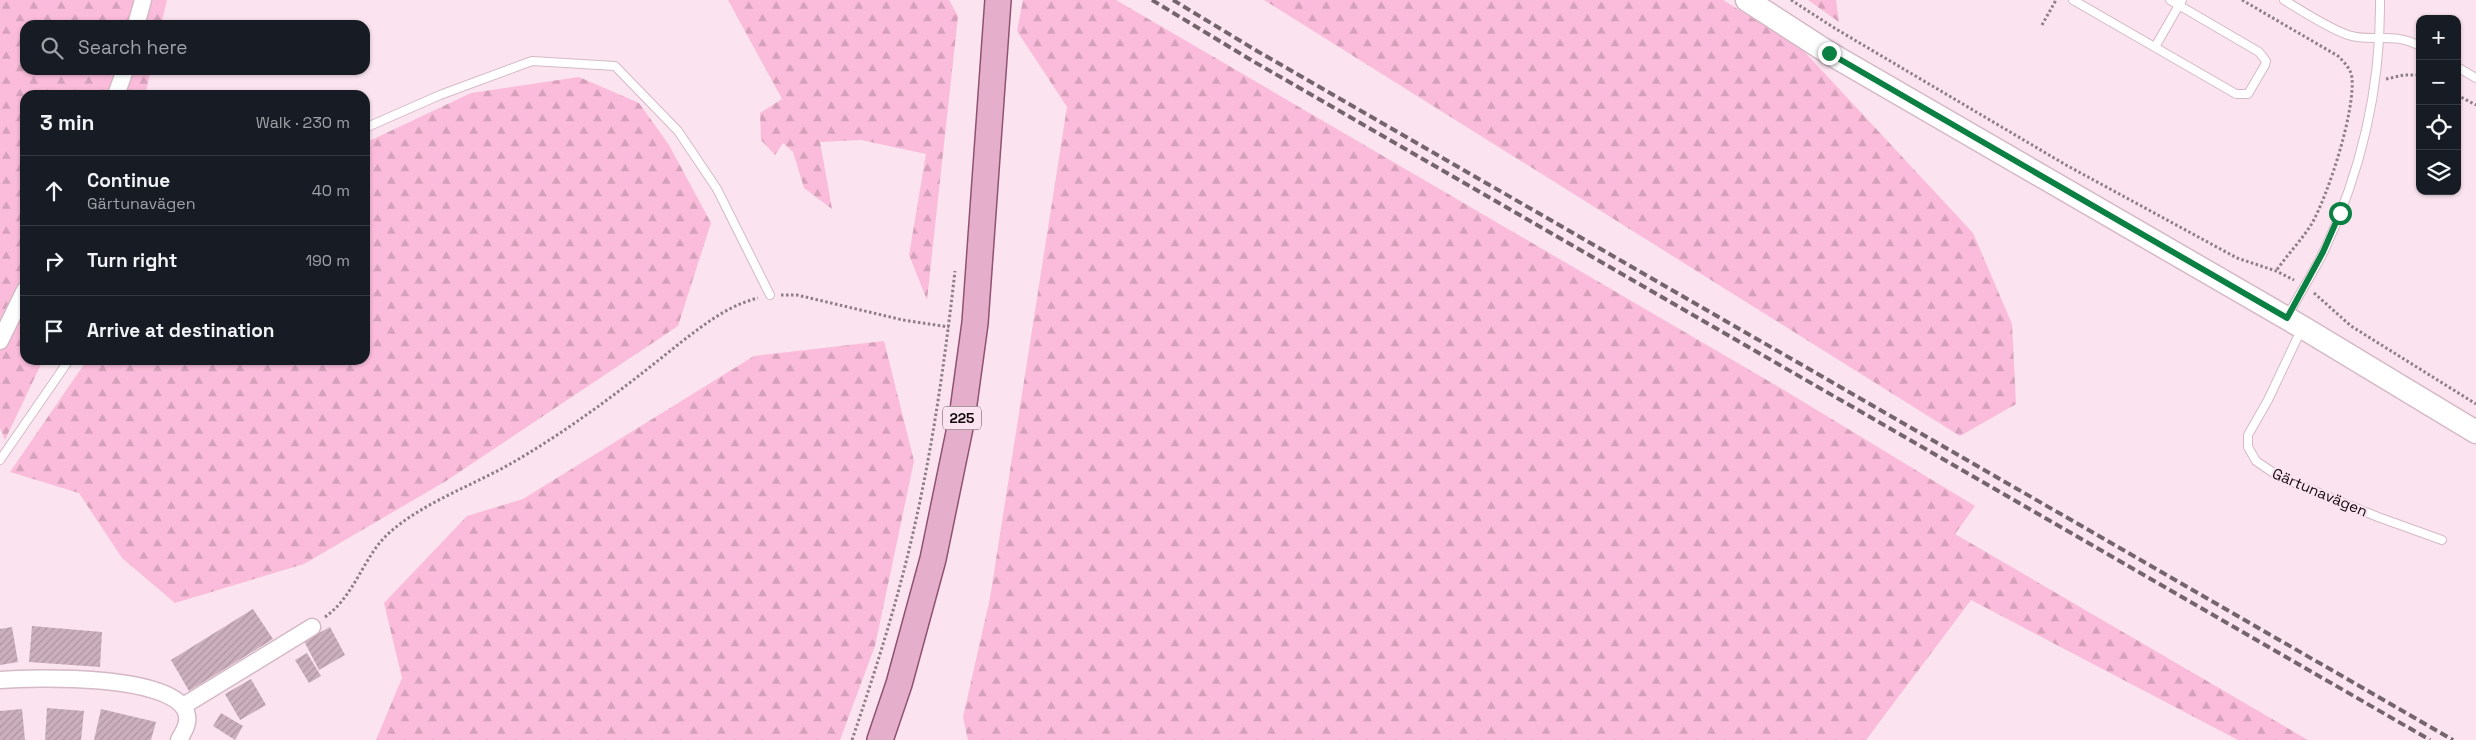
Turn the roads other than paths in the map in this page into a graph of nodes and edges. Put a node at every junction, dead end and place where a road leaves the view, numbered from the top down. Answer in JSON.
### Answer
{"nodes":[{"id":1,"x":143,"y":0,"type":"edge"},
{"id":2,"x":998,"y":0,"type":"edge"},
{"id":3,"x":1747,"y":0,"type":"edge"},
{"id":4,"x":2073,"y":0,"type":"edge"},
{"id":5,"x":2170,"y":0,"type":"edge"},
{"id":6,"x":2284,"y":0,"type":"edge"},
{"id":7,"x":2380,"y":0,"type":"edge"},
{"id":8,"x":2181,"y":3,"type":"edge"},
{"id":9,"x":137,"y":20,"type":"edge"},
{"id":10,"x":2381,"y":37,"type":"junction"},
{"id":11,"x":2416,"y":44,"type":"edge"},
{"id":12,"x":2155,"y":47,"type":"junction"},
{"id":13,"x":2461,"y":69,"type":"edge"},
{"id":14,"x":123,"y":75,"type":"edge"},
{"id":15,"x":2476,"y":78,"type":"edge"},
{"id":16,"x":118,"y":90,"type":"edge"},
{"id":17,"x":370,"y":126,"type":"edge"},
{"id":18,"x":770,"y":295,"type":"road end"},
{"id":19,"x":20,"y":300,"type":"edge"},
{"id":20,"x":2295,"y":322,"type":"junction"},
{"id":21,"x":0,"y":341,"type":"edge"},
{"id":22,"x":65,"y":365,"type":"edge"},
{"id":23,"x":2476,"y":432,"type":"edge"},
{"id":24,"x":0,"y":460,"type":"edge"},
{"id":25,"x":2442,"y":540,"type":"dead end"},
{"id":26,"x":312,"y":626,"type":"road end"},
{"id":27,"x":0,"y":680,"type":"edge"},
{"id":28,"x":183,"y":706,"type":"junction"},
{"id":29,"x":179,"y":740,"type":"edge"},
{"id":30,"x":880,"y":740,"type":"edge"}],
"edges":[{"from":1,"to":9,"type":"street"},
{"from":2,"to":30,"type":"main road","number":"225"},
{"from":3,"to":20,"type":"street"},
{"from":4,"to":12,"type":"lane"},
{"from":5,"to":8,"type":"lane"},
{"from":6,"to":10,"type":"lane"},
{"from":7,"to":10,"type":"lane","name":"Gärtunavägen"},
{"from":8,"to":12,"type":"lane"},
{"from":8,"to":12,"type":"lane"},
{"from":10,"to":11,"type":"lane"},
{"from":10,"to":20,"type":"lane","name":"Gärtunavägen"},
{"from":13,"to":15,"type":"lane"},
{"from":14,"to":16,"type":"street"},
{"from":17,"to":18,"type":"lane"},
{"from":19,"to":21,"type":"street"},
{"from":20,"to":23,"type":"street"},
{"from":20,"to":25,"type":"lane","name":"Gärtunavägen"},
{"from":22,"to":24,"type":"lane"},
{"from":26,"to":28,"type":"street"},
{"from":27,"to":28,"type":"street"},
{"from":28,"to":29,"type":"street"}]}
